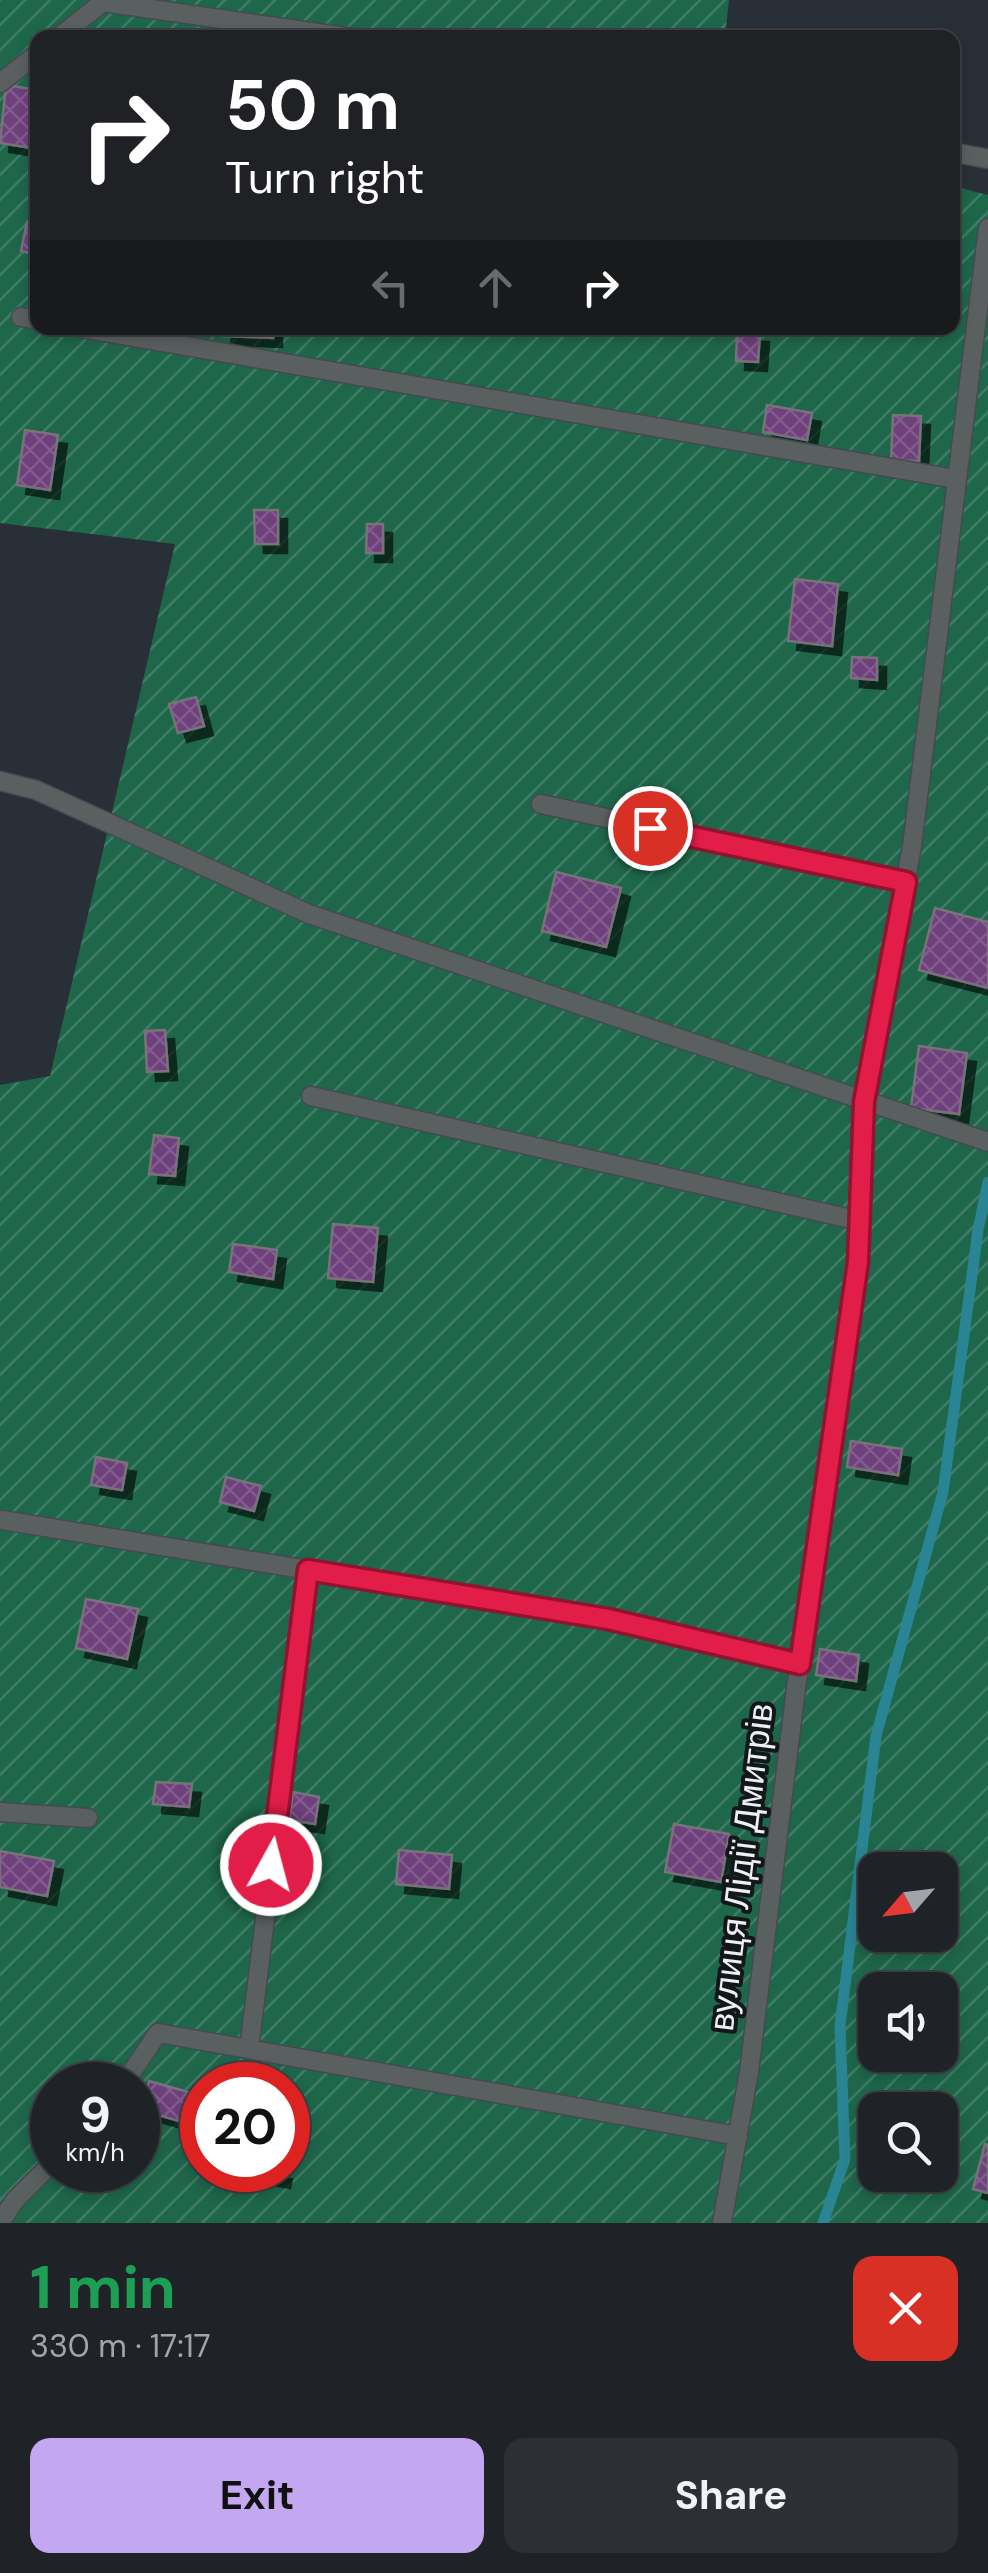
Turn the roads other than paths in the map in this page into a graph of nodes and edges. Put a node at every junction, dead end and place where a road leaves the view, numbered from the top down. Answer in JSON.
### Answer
{"nodes":[{"id":1,"x":68,"y":30,"type":"edge"},
{"id":2,"x":297,"y":30,"type":"edge"},
{"id":3,"x":30,"y":60,"type":"edge"},
{"id":4,"x":0,"y":83,"type":"edge"},
{"id":5,"x":960,"y":154,"type":"edge"},
{"id":6,"x":988,"y":159,"type":"edge"},
{"id":7,"x":988,"y":228,"type":"edge"},
{"id":8,"x":122,"y":335,"type":"edge"},
{"id":9,"x":956,"y":479,"type":"junction"},
{"id":10,"x":0,"y":781,"type":"edge"},
{"id":11,"x":541,"y":804,"type":"dead end"},
{"id":12,"x":906,"y":882,"type":"junction"},
{"id":13,"x":310,"y":1096,"type":"dead end"},
{"id":14,"x":864,"y":1102,"type":"junction"},
{"id":15,"x":988,"y":1142,"type":"edge"},
{"id":16,"x":860,"y":1221,"type":"junction"},
{"id":17,"x":2,"y":1520,"type":"edge"},
{"id":18,"x":308,"y":1570,"type":"junction"},
{"id":19,"x":800,"y":1664,"type":"junction"},
{"id":20,"x":0,"y":1812,"type":"edge"},
{"id":21,"x":88,"y":1818,"type":"dead end"},
{"id":22,"x":249,"y":2050,"type":"junction"},
{"id":23,"x":138,"y":2062,"type":"edge"},
{"id":24,"x":738,"y":2136,"type":"junction"},
{"id":25,"x":30,"y":2185,"type":"edge"},
{"id":26,"x":0,"y":2223,"type":"edge"},
{"id":27,"x":722,"y":2223,"type":"edge"}],
"edges":[{"from":1,"to":2,"type":"lane"},
{"from":3,"to":4,"type":"lane"},
{"from":5,"to":6,"type":"lane"},
{"from":7,"to":9,"type":"lane","name":"вулиця Лідії Дмитрів"},
{"from":8,"to":9,"type":"lane"},
{"from":9,"to":12,"type":"lane","name":"вулиця Лідії Дмитрів"},
{"from":10,"to":14,"type":"lane"},
{"from":11,"to":12,"type":"lane"},
{"from":12,"to":14,"type":"lane","name":"вулиця Лідії Дмитрів"},
{"from":13,"to":16,"type":"lane"},
{"from":14,"to":15,"type":"lane"},
{"from":14,"to":16,"type":"lane","name":"вулиця Лідії Дмитрів"},
{"from":16,"to":19,"type":"lane","name":"вулиця Лідії Дмитрів"},
{"from":17,"to":18,"type":"lane"},
{"from":18,"to":19,"type":"lane"},
{"from":18,"to":22,"type":"lane"},
{"from":19,"to":24,"type":"lane","name":"вулиця Лідії Дмитрів"},
{"from":20,"to":21,"type":"lane"},
{"from":22,"to":23,"type":"lane"},
{"from":22,"to":24,"type":"lane"},
{"from":24,"to":27,"type":"lane","name":"вулиця Лідії Дмитрів"},
{"from":25,"to":26,"type":"lane"}]}
